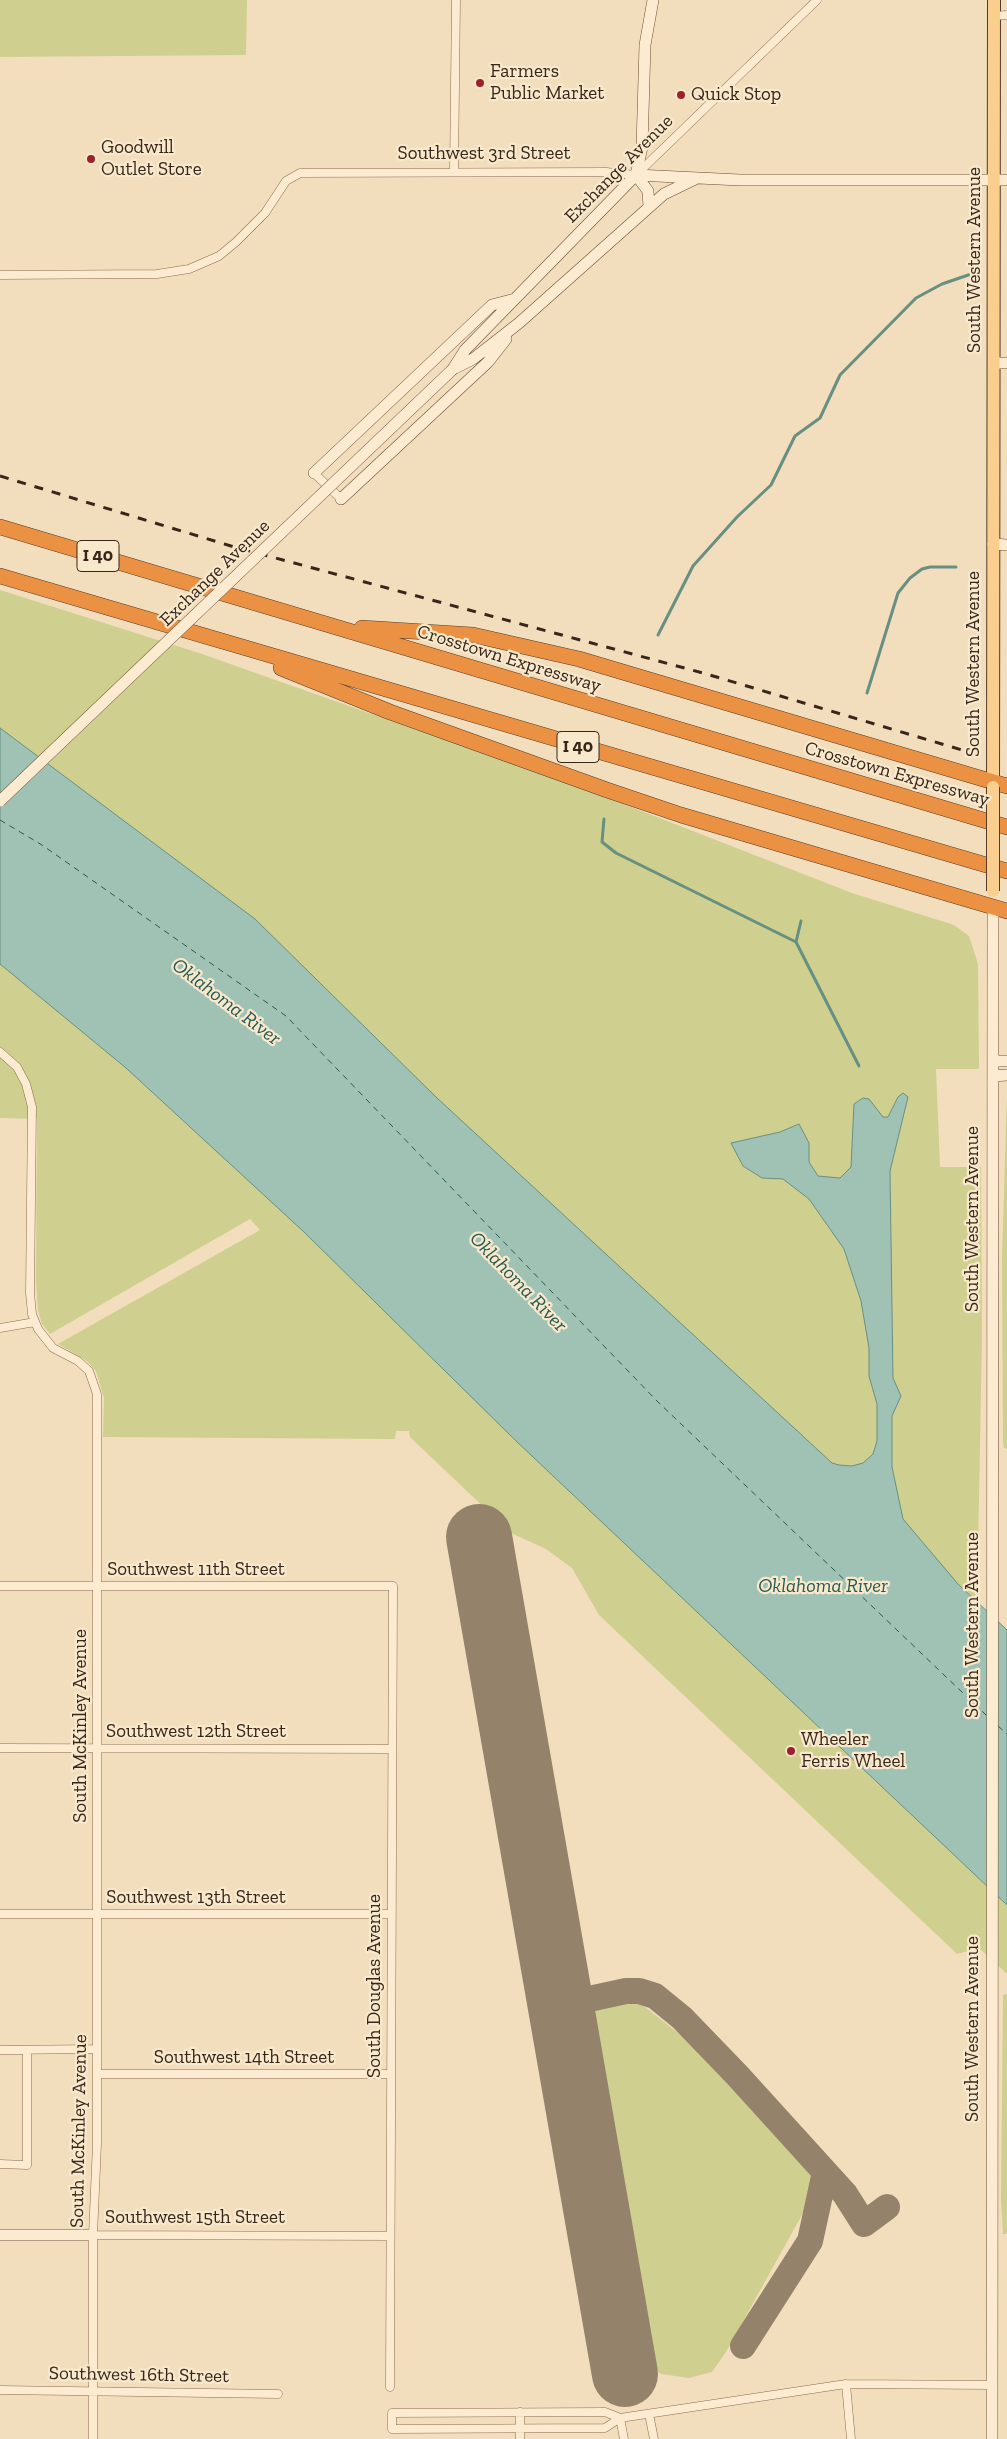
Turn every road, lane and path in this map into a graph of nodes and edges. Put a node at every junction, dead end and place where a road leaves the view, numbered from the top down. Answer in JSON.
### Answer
{"nodes":[{"id":1,"x":456,"y":0,"type":"edge"},
{"id":2,"x":653,"y":0,"type":"edge"},
{"id":3,"x":817,"y":0,"type":"edge"},
{"id":4,"x":994,"y":0,"type":"edge"},
{"id":5,"x":994,"y":16,"type":"junction"},
{"id":6,"x":1007,"y":16,"type":"edge"},
{"id":7,"x":454,"y":172,"type":"junction"},
{"id":8,"x":636,"y":175,"type":"junction"},
{"id":9,"x":696,"y":178,"type":"junction"},
{"id":10,"x":1001,"y":180,"type":"edge"},
{"id":11,"x":650,"y":207,"type":"junction"},
{"id":12,"x":0,"y":275,"type":"edge"},
{"id":13,"x":515,"y":298,"type":"junction"},
{"id":14,"x":518,"y":323,"type":"junction"},
{"id":15,"x":1001,"y":363,"type":"edge"},
{"id":16,"x":453,"y":369,"type":"junction"},
{"id":17,"x":314,"y":472,"type":"joint"},
{"id":18,"x":341,"y":499,"type":"joint"},
{"id":19,"x":0,"y":527,"type":"edge"},
{"id":20,"x":993,"y":544,"type":"junction"},
{"id":21,"x":1007,"y":545,"type":"edge"},
{"id":22,"x":0,"y":576,"type":"edge"},
{"id":23,"x":338,"y":627,"type":"junction"},
{"id":24,"x":201,"y":635,"type":"junction"},
{"id":25,"x":998,"y":785,"type":"edge"},
{"id":26,"x":0,"y":801,"type":"edge"},
{"id":27,"x":1007,"y":827,"type":"edge"},
{"id":28,"x":1007,"y":872,"type":"edge"},
{"id":29,"x":1000,"y":909,"type":"edge"},
{"id":30,"x":0,"y":1052,"type":"edge"},
{"id":31,"x":993,"y":1061,"type":"junction"},
{"id":32,"x":1007,"y":1061,"type":"edge"},
{"id":33,"x":1007,"y":1075,"type":"edge"},
{"id":34,"x":993,"y":1076,"type":"junction"},
{"id":35,"x":35,"y":1322,"type":"junction"},
{"id":36,"x":0,"y":1328,"type":"edge"},
{"id":37,"x":0,"y":1586,"type":"edge"},
{"id":38,"x":97,"y":1586,"type":"junction"},
{"id":39,"x":393,"y":1586,"type":"joint"},
{"id":40,"x":0,"y":1748,"type":"edge"},
{"id":41,"x":97,"y":1748,"type":"junction"},
{"id":42,"x":392,"y":1748,"type":"junction"},
{"id":43,"x":0,"y":1914,"type":"edge"},
{"id":44,"x":97,"y":1914,"type":"junction"},
{"id":45,"x":391,"y":1914,"type":"junction"},
{"id":46,"x":97,"y":2049,"type":"junction"},
{"id":47,"x":0,"y":2050,"type":"edge"},
{"id":48,"x":27,"y":2050,"type":"junction"},
{"id":49,"x":97,"y":2074,"type":"junction"},
{"id":50,"x":391,"y":2074,"type":"junction"},
{"id":51,"x":0,"y":2164,"type":"edge"},
{"id":52,"x":0,"y":2235,"type":"edge"},
{"id":53,"x":93,"y":2235,"type":"junction"},
{"id":54,"x":390,"y":2236,"type":"junction"},
{"id":55,"x":846,"y":2384,"type":"junction"},
{"id":56,"x":992,"y":2385,"type":"junction"},
{"id":57,"x":390,"y":2387,"type":"dead end"},
{"id":58,"x":0,"y":2390,"type":"edge"},
{"id":59,"x":93,"y":2390,"type":"junction"},
{"id":60,"x":278,"y":2394,"type":"dead end"},
{"id":61,"x":520,"y":2412,"type":"junction"},
{"id":62,"x":562,"y":2412,"type":"junction"},
{"id":63,"x":649,"y":2414,"type":"junction"},
{"id":64,"x":620,"y":2418,"type":"junction"},
{"id":65,"x":520,"y":2428,"type":"junction"},
{"id":66,"x":564,"y":2428,"type":"junction"},
{"id":67,"x":93,"y":2439,"type":"edge"},
{"id":68,"x":520,"y":2439,"type":"edge"},
{"id":69,"x":624,"y":2439,"type":"edge"},
{"id":70,"x":654,"y":2439,"type":"edge"},
{"id":71,"x":851,"y":2439,"type":"edge"},
{"id":72,"x":992,"y":2439,"type":"edge"}],
"edges":[{"from":1,"to":7,"type":"street"},
{"from":2,"to":8,"type":"main road"},
{"from":3,"to":8,"type":"street","name":"Exchange Avenue"},
{"from":4,"to":5,"type":"main road","name":"South Western Avenue"},
{"from":5,"to":6,"type":"street"},
{"from":5,"to":10,"type":"main road","name":"South Western Avenue"},
{"from":7,"to":8,"type":"street","name":"Southwest 3rd Street"},
{"from":7,"to":12,"type":"street","name":"Southwest 3rd Street"},
{"from":8,"to":9,"type":"main road","name":"Southwest 3rd Street"},
{"from":8,"to":11,"type":"main road"},
{"from":8,"to":13,"type":"main road","name":"Exchange Avenue"},
{"from":9,"to":10,"type":"main road","name":"Southwest 3rd Street"},
{"from":9,"to":11,"type":"main road","name":"Exchange Avenue"},
{"from":10,"to":15,"type":"main road","name":"South Western Avenue"},
{"from":11,"to":14,"type":"main road","name":"Exchange Avenue"},
{"from":13,"to":16,"type":"main road","name":"Exchange Avenue"},
{"from":13,"to":17,"type":"main road"},
{"from":14,"to":16,"type":"main road","name":"Exchange Avenue"},
{"from":14,"to":18,"type":"main road"},
{"from":15,"to":20,"type":"main road","name":"South Western Avenue"},
{"from":16,"to":26,"type":"main road","name":"Exchange Avenue","bridge":true},
{"from":17,"to":18,"type":"street"},
{"from":19,"to":23,"type":"highway","name":"Crosstown Expressway","number":"I 40"},
{"from":20,"to":21,"type":"main road"},
{"from":20,"to":25,"type":"main road","name":"South Western Avenue"},
{"from":22,"to":24,"type":"highway","number":"I 40"},
{"from":23,"to":25,"type":"highway"},
{"from":23,"to":27,"type":"highway","name":"Crosstown Expressway","number":"I 40"},
{"from":24,"to":28,"type":"highway","number":"I 40"},
{"from":24,"to":29,"type":"highway"},
{"from":25,"to":29,"type":"main road","name":"South Western Avenue","bridge":true},
{"from":29,"to":31,"type":"main road","name":"South Western Avenue"},
{"from":30,"to":35,"type":"street","name":"South McKinley Avenue"},
{"from":31,"to":32,"type":"main road"},
{"from":31,"to":34,"type":"main road","name":"South Western Avenue"},
{"from":33,"to":34,"type":"main road"},
{"from":34,"to":56,"type":"main road","name":"South Western Avenue"},
{"from":35,"to":36,"type":"street"},
{"from":35,"to":38,"type":"street","name":"South McKinley Avenue"},
{"from":37,"to":38,"type":"street","name":"Southwest 11th Street"},
{"from":38,"to":39,"type":"street","name":"Southwest 11th Street"},
{"from":38,"to":41,"type":"street","name":"South McKinley Avenue"},
{"from":39,"to":42,"type":"street","name":"South Douglas Avenue"},
{"from":40,"to":41,"type":"street","name":"Southwest 12th Street"},
{"from":41,"to":42,"type":"street","name":"Southwest 12th Street"},
{"from":41,"to":44,"type":"street","name":"South McKinley Avenue"},
{"from":42,"to":45,"type":"street","name":"South Douglas Avenue"},
{"from":43,"to":44,"type":"street","name":"Southwest 13th Street"},
{"from":44,"to":45,"type":"street","name":"Southwest 13th Street"},
{"from":44,"to":46,"type":"street","name":"South McKinley Avenue"},
{"from":45,"to":50,"type":"street","name":"South Douglas Avenue"},
{"from":46,"to":48,"type":"street"},
{"from":46,"to":49,"type":"street","name":"South McKinley Avenue"},
{"from":47,"to":48,"type":"street"},
{"from":48,"to":51,"type":"street"},
{"from":49,"to":50,"type":"street","name":"Southwest 14th Street"},
{"from":49,"to":53,"type":"street","name":"South McKinley Avenue"},
{"from":50,"to":54,"type":"street","name":"South Douglas Avenue"},
{"from":52,"to":53,"type":"main road","name":"Southwest 15th Street"},
{"from":53,"to":54,"type":"street","name":"Southwest 15th Street"},
{"from":53,"to":59,"type":"street","name":"South McKinley Avenue"},
{"from":54,"to":57,"type":"street","name":"South Douglas Avenue"},
{"from":55,"to":56,"type":"street"},
{"from":55,"to":63,"type":"street"},
{"from":55,"to":71,"type":"street"},
{"from":56,"to":72,"type":"main road","name":"South Western Avenue"},
{"from":58,"to":59,"type":"street","name":"Southwest 16th Street"},
{"from":59,"to":60,"type":"street","name":"Southwest 16th Street"},
{"from":59,"to":67,"type":"street","name":"South McKinley Avenue"},
{"from":61,"to":62,"type":"street"},
{"from":61,"to":65,"type":"street"},
{"from":61,"to":65,"type":"street"},
{"from":62,"to":64,"type":"street"},
{"from":62,"to":66,"type":"street"},
{"from":63,"to":64,"type":"street"},
{"from":63,"to":70,"type":"street"},
{"from":64,"to":66,"type":"street"},
{"from":64,"to":69,"type":"street"},
{"from":65,"to":66,"type":"street"},
{"from":65,"to":68,"type":"street"}]}
